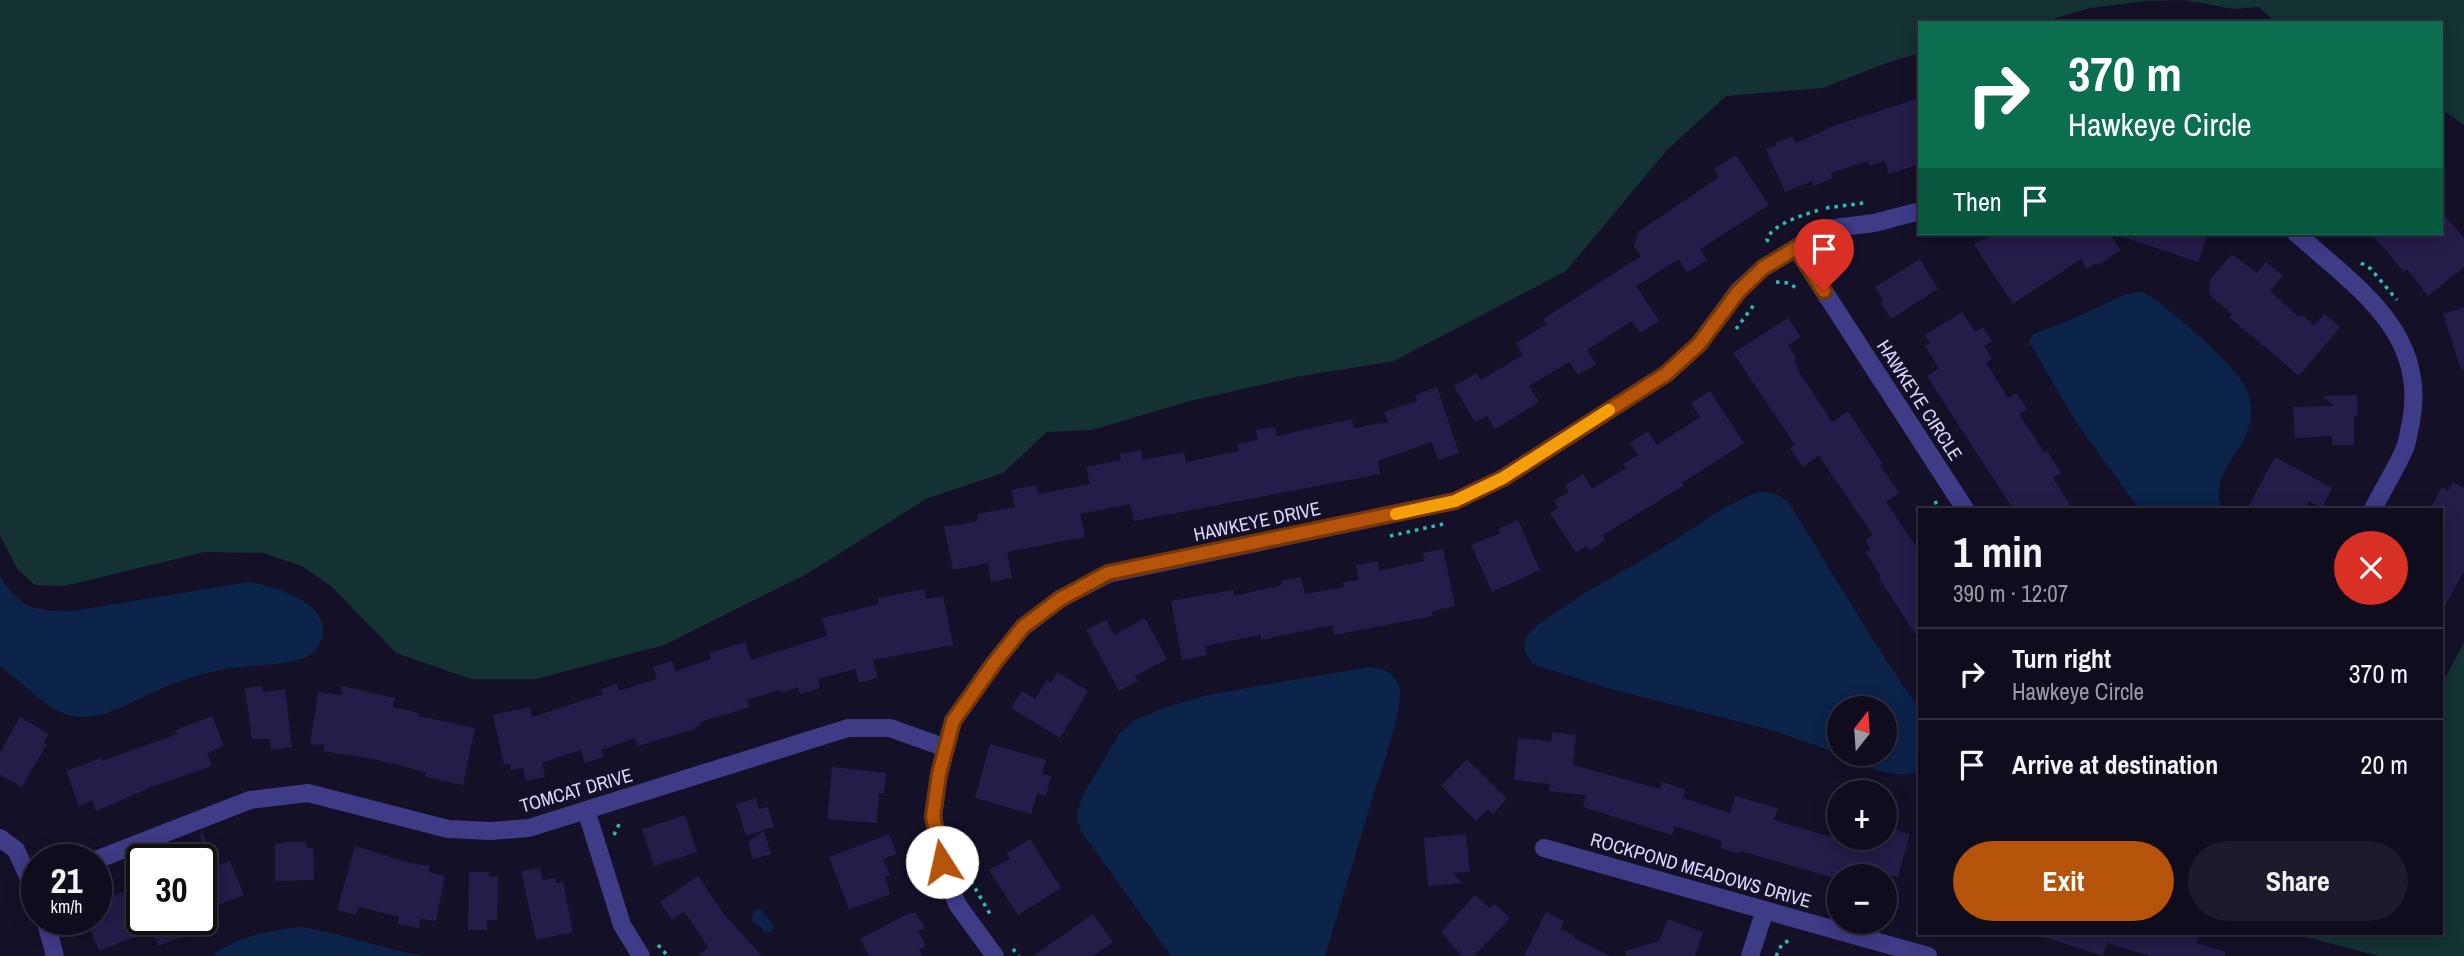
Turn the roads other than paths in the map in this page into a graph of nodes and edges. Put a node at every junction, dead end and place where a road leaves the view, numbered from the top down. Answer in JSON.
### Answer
{"nodes":[{"id":1,"x":1918,"y":212,"type":"edge"},
{"id":2,"x":2298,"y":235,"type":"edge"},
{"id":3,"x":1796,"y":248,"type":"junction"},
{"id":4,"x":1964,"y":508,"type":"edge"},
{"id":5,"x":2374,"y":508,"type":"edge"},
{"id":6,"x":946,"y":748,"type":"junction"},
{"id":7,"x":586,"y":810,"type":"junction"},
{"id":8,"x":0,"y":838,"type":"edge"},
{"id":9,"x":1544,"y":848,"type":"dead end"},
{"id":10,"x":112,"y":854,"type":"edge"},
{"id":11,"x":21,"y":860,"type":"edge"},
{"id":12,"x":1765,"y":910,"type":"junction"},
{"id":13,"x":50,"y":935,"type":"edge"},
{"id":14,"x":55,"y":956,"type":"edge"},
{"id":15,"x":641,"y":956,"type":"edge"},
{"id":16,"x":995,"y":956,"type":"edge"},
{"id":17,"x":1750,"y":956,"type":"edge"},
{"id":18,"x":1928,"y":956,"type":"edge"}],
"edges":[{"from":1,"to":3,"type":"street"},
{"from":2,"to":5,"type":"street"},
{"from":3,"to":4,"type":"street","name":"HAWKEYE CIRCLE"},
{"from":3,"to":6,"type":"street","name":"HAWKEYE DRIVE"},
{"from":6,"to":7,"type":"street","name":"TOMCAT DRIVE"},
{"from":6,"to":16,"type":"street","name":"HAWKEYE DRIVE"},
{"from":7,"to":10,"type":"street","name":"TOMCAT DRIVE"},
{"from":7,"to":15,"type":"street"},
{"from":8,"to":11,"type":"street"},
{"from":9,"to":12,"type":"street","name":"ROCKPOND MEADOWS DRIVE"},
{"from":12,"to":17,"type":"street"},
{"from":12,"to":18,"type":"street","name":"ROCKPOND MEADOWS DRIVE"},
{"from":13,"to":14,"type":"street"}]}
